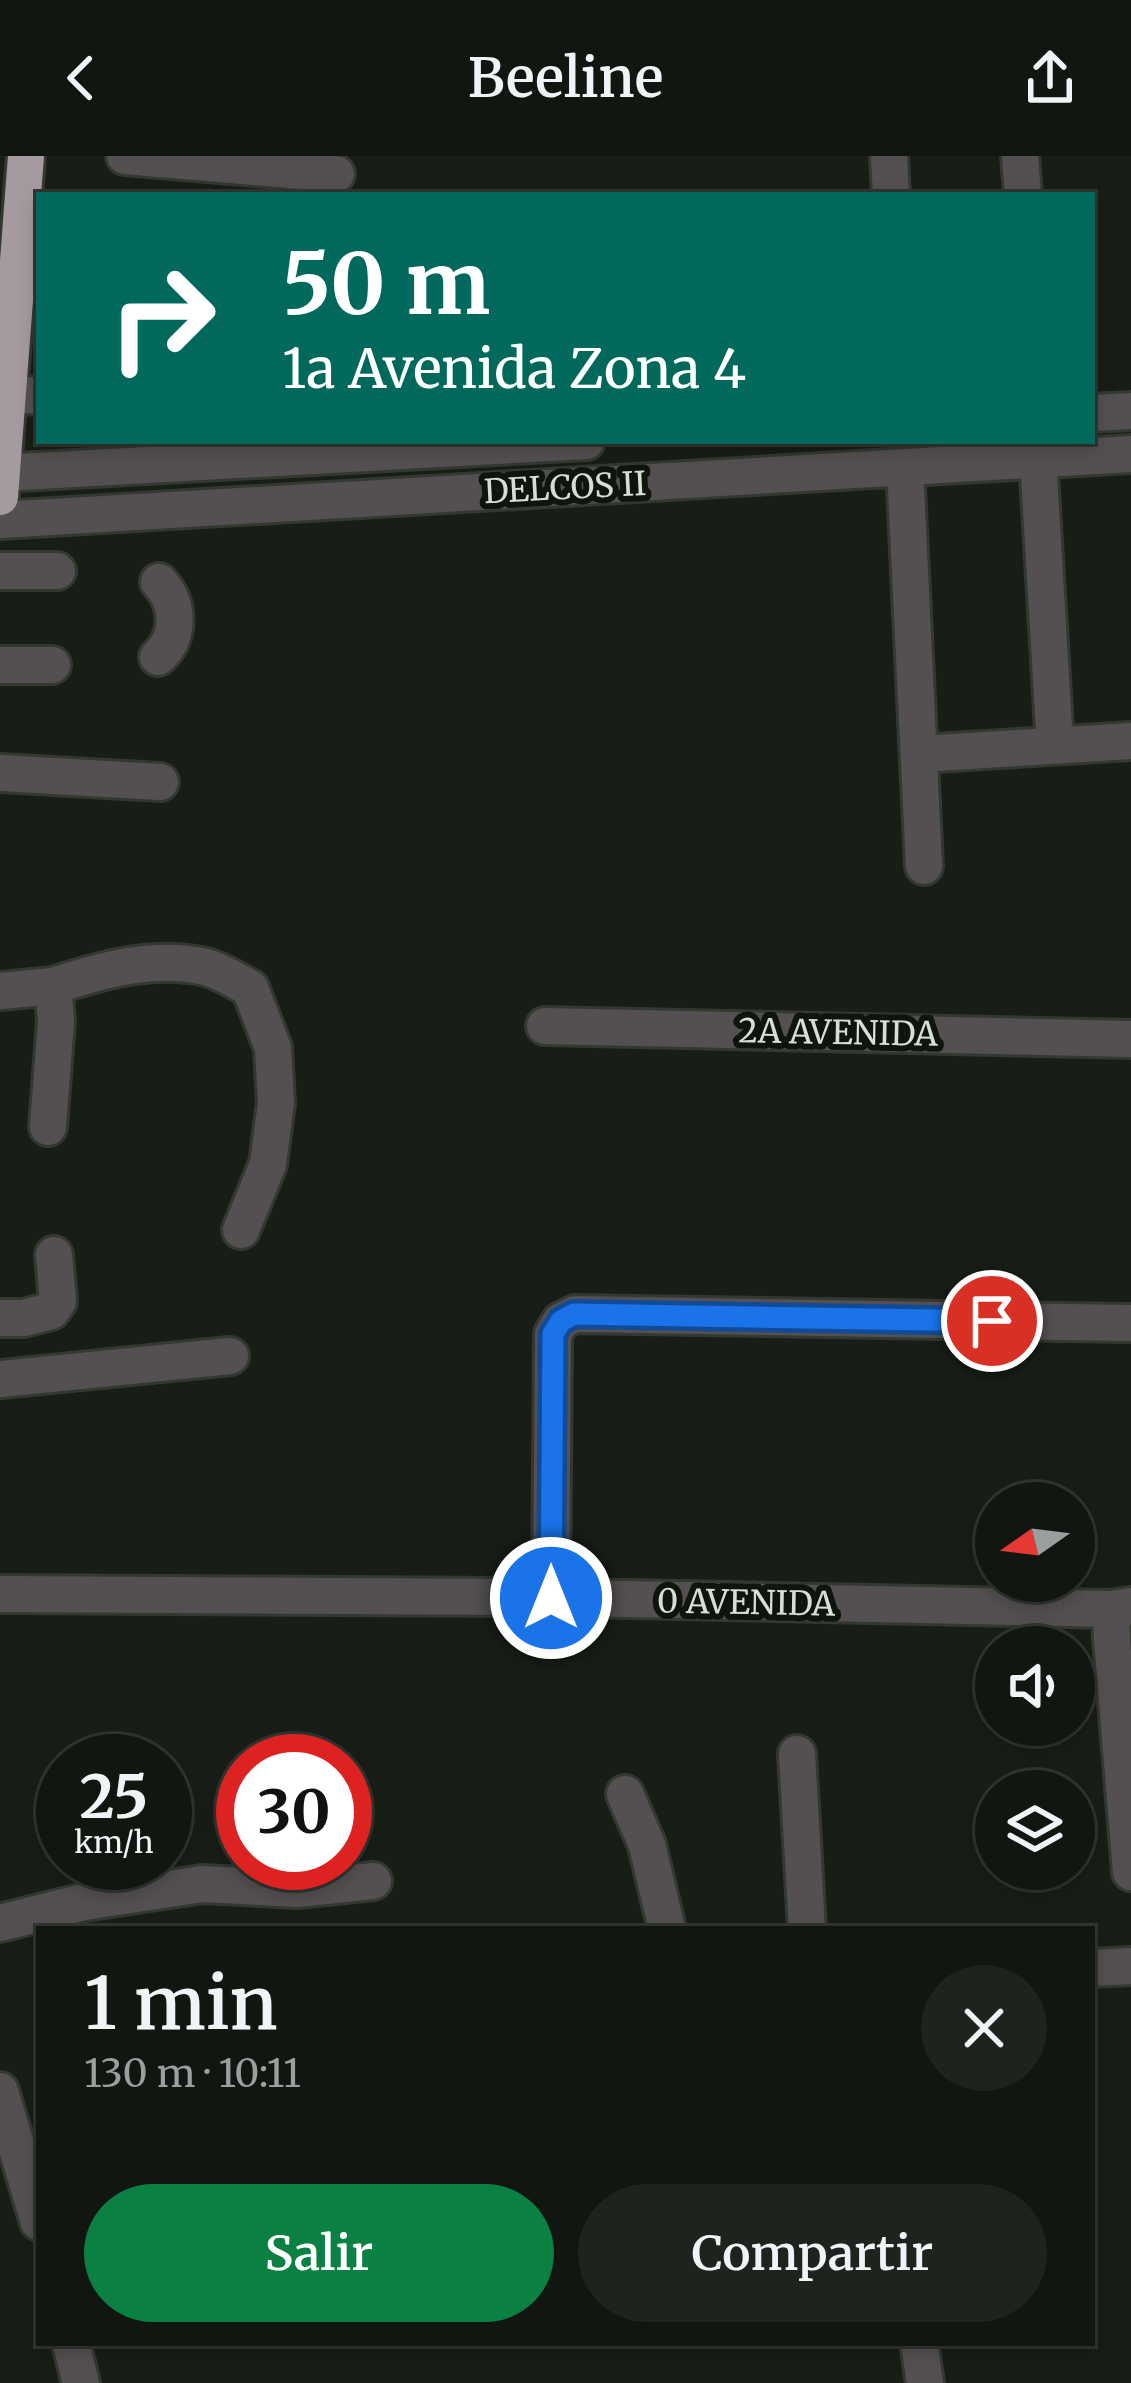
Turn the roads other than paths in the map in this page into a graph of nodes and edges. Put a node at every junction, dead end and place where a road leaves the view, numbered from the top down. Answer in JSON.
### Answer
{"nodes":[{"id":1,"x":26,"y":156,"type":"edge"},
{"id":2,"x":125,"y":156,"type":"edge"},
{"id":3,"x":889,"y":156,"type":"edge"},
{"id":4,"x":1020,"y":156,"type":"edge"},
{"id":5,"x":336,"y":174,"type":"dead end"},
{"id":6,"x":891,"y":192,"type":"edge"},
{"id":7,"x":1022,"y":192,"type":"edge"},
{"id":8,"x":29,"y":245,"type":"edge"},
{"id":9,"x":23,"y":395,"type":"edge"},
{"id":10,"x":1131,"y":411,"type":"edge"},
{"id":11,"x":1095,"y":413,"type":"edge"},
{"id":12,"x":546,"y":444,"type":"edge"},
{"id":13,"x":1037,"y":450,"type":"edge"},
{"id":14,"x":1131,"y":454,"type":"edge"},
{"id":15,"x":904,"y":467,"type":"junction"},
{"id":16,"x":1,"y":485,"type":"edge"},
{"id":17,"x":0,"y":520,"type":"edge"},
{"id":18,"x":0,"y":571,"type":"edge"},
{"id":19,"x":57,"y":571,"type":"dead end"},
{"id":20,"x":159,"y":582,"type":"dead end"},
{"id":21,"x":158,"y":657,"type":"dead end"},
{"id":22,"x":0,"y":665,"type":"edge"},
{"id":23,"x":52,"y":665,"type":"dead end"},
{"id":24,"x":1131,"y":741,"type":"edge"},
{"id":25,"x":1055,"y":746,"type":"junction"},
{"id":26,"x":919,"y":754,"type":"junction"},
{"id":27,"x":0,"y":772,"type":"edge"},
{"id":28,"x":160,"y":782,"type":"dead end"},
{"id":29,"x":924,"y":866,"type":"dead end"},
{"id":30,"x":53,"y":986,"type":"junction"},
{"id":31,"x":0,"y":992,"type":"edge"},
{"id":32,"x":545,"y":1026,"type":"dead end"},
{"id":33,"x":1131,"y":1039,"type":"edge"},
{"id":34,"x":48,"y":1127,"type":"dead end"},
{"id":35,"x":241,"y":1230,"type":"dead end"},
{"id":36,"x":54,"y":1255,"type":"dead end"},
{"id":37,"x":0,"y":1318,"type":"edge"},
{"id":38,"x":1131,"y":1323,"type":"edge"},
{"id":39,"x":230,"y":1356,"type":"dead end"},
{"id":40,"x":0,"y":1379,"type":"edge"},
{"id":41,"x":0,"y":1594,"type":"edge"},
{"id":42,"x":551,"y":1598,"type":"junction"},
{"id":43,"x":1121,"y":1608,"type":"edge"},
{"id":44,"x":797,"y":1754,"type":"dead end"},
{"id":45,"x":625,"y":1794,"type":"dead end"},
{"id":46,"x":1131,"y":1872,"type":"edge"},
{"id":47,"x":373,"y":1881,"type":"dead end"},
{"id":48,"x":0,"y":1923,"type":"edge"},
{"id":49,"x":666,"y":1926,"type":"edge"},
{"id":50,"x":807,"y":1926,"type":"edge"},
{"id":51,"x":1131,"y":1966,"type":"edge"},
{"id":52,"x":1095,"y":1968,"type":"edge"},
{"id":53,"x":0,"y":2091,"type":"edge"},
{"id":54,"x":25,"y":2126,"type":"edge"},
{"id":55,"x":33,"y":2175,"type":"edge"},
{"id":56,"x":72,"y":2346,"type":"edge"},
{"id":57,"x":919,"y":2346,"type":"edge"},
{"id":58,"x":81,"y":2383,"type":"edge"},
{"id":59,"x":925,"y":2383,"type":"edge"}],
"edges":[{"from":1,"to":8,"type":"highway"},
{"from":2,"to":5,"type":"street"},
{"from":3,"to":6,"type":"street"},
{"from":4,"to":7,"type":"street"},
{"from":8,"to":9,"type":"highway"},
{"from":9,"to":16,"type":"highway"},
{"from":10,"to":11,"type":"street"},
{"from":12,"to":16,"type":"street","name":"DELCOS II"},
{"from":13,"to":14,"type":"street","name":"DELCOS II"},
{"from":13,"to":15,"type":"street","name":"DELCOS II"},
{"from":13,"to":25,"type":"street"},
{"from":15,"to":17,"type":"street","name":"DELCOS II"},
{"from":15,"to":26,"type":"street"},
{"from":18,"to":19,"type":"street"},
{"from":20,"to":21,"type":"street"},
{"from":22,"to":23,"type":"street"},
{"from":24,"to":25,"type":"street"},
{"from":25,"to":26,"type":"street"},
{"from":26,"to":29,"type":"street"},
{"from":27,"to":28,"type":"street"},
{"from":30,"to":31,"type":"street"},
{"from":30,"to":34,"type":"street"},
{"from":30,"to":35,"type":"street"},
{"from":32,"to":33,"type":"street","name":"2A AVENIDA"},
{"from":36,"to":37,"type":"street"},
{"from":38,"to":42,"type":"street"},
{"from":39,"to":40,"type":"street"},
{"from":41,"to":42,"type":"street","name":"0 AVENIDA"},
{"from":42,"to":43,"type":"street","name":"0 AVENIDA"},
{"from":43,"to":46,"type":"street"},
{"from":44,"to":50,"type":"street"},
{"from":45,"to":49,"type":"street"},
{"from":47,"to":48,"type":"street"},
{"from":51,"to":52,"type":"street"},
{"from":53,"to":54,"type":"street"},
{"from":54,"to":55,"type":"street"},
{"from":56,"to":58,"type":"street"},
{"from":57,"to":59,"type":"street"}]}
